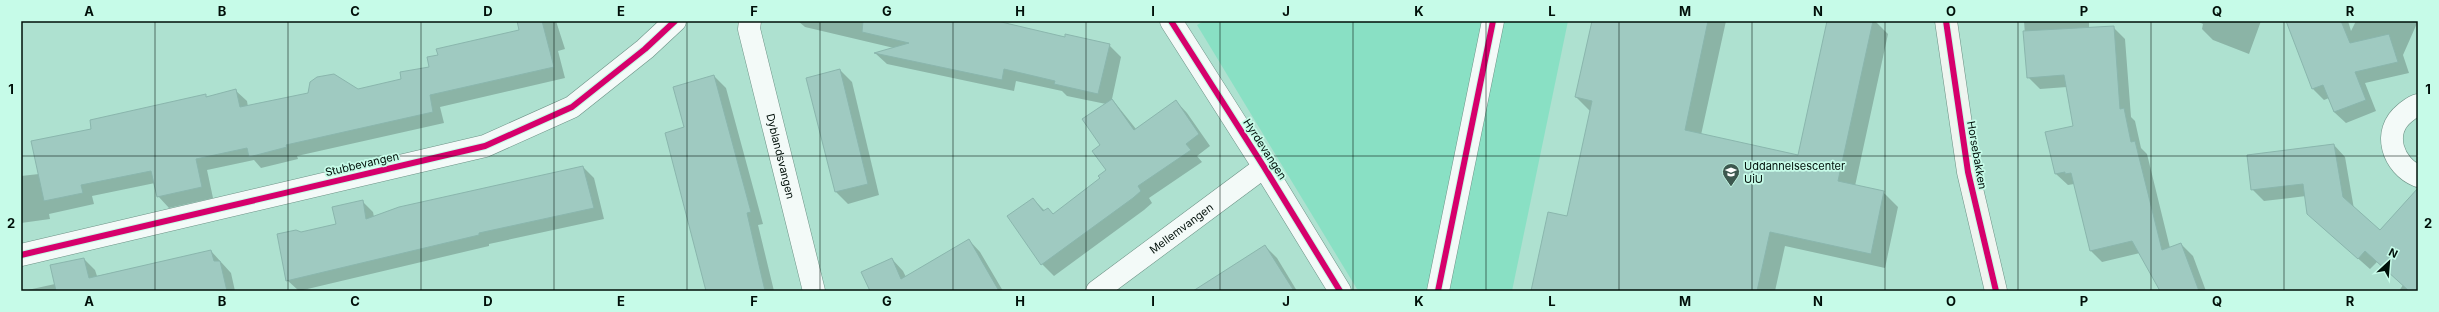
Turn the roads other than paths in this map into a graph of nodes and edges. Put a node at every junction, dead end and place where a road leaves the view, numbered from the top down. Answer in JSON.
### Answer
{"nodes":[{"id":1,"x":675,"y":21,"type":"edge"},
{"id":2,"x":750,"y":21,"type":"edge"},
{"id":3,"x":1169,"y":21,"type":"edge"},
{"id":4,"x":1493,"y":21,"type":"edge"},
{"id":5,"x":1946,"y":21,"type":"edge"},
{"id":6,"x":2418,"y":105,"type":"edge"},
{"id":7,"x":1264,"y":167,"type":"junction"},
{"id":8,"x":2418,"y":176,"type":"edge"},
{"id":9,"x":21,"y":255,"type":"edge"},
{"id":10,"x":814,"y":291,"type":"edge"},
{"id":11,"x":1098,"y":291,"type":"edge"},
{"id":12,"x":1340,"y":291,"type":"edge"},
{"id":13,"x":1438,"y":291,"type":"edge"},
{"id":14,"x":1996,"y":291,"type":"edge"}],
"edges":[{"from":1,"to":9,"type":"street","name":"Stubbevangen"},
{"from":2,"to":10,"type":"street","name":"Dyblandsvangen"},
{"from":3,"to":7,"type":"street","name":"Hyrdevangen"},
{"from":4,"to":13,"type":"street"},
{"from":5,"to":14,"type":"street","name":"Horsebakken"},
{"from":6,"to":8,"type":"street"},
{"from":7,"to":11,"type":"street","name":"Mellemvangen"},
{"from":7,"to":12,"type":"street","name":"Hyrdevangen"}]}
